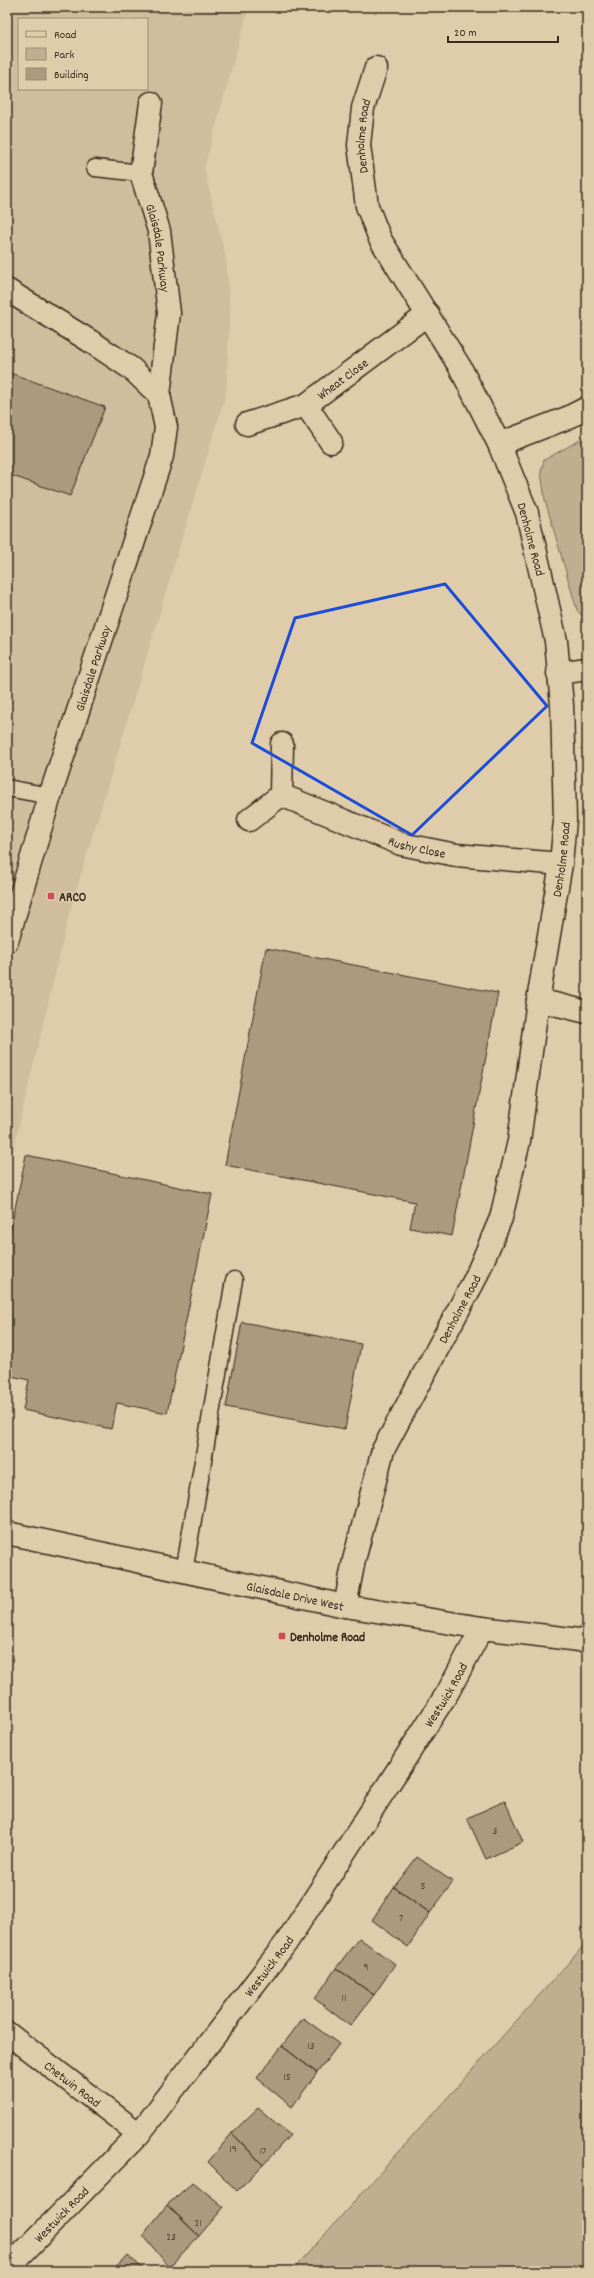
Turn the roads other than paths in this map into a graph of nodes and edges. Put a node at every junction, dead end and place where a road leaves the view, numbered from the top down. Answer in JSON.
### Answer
{"nodes":[{"id":1,"x":376,"y":68,"type":"dead end"},
{"id":2,"x":151,"y":103,"type":"dead end"},
{"id":3,"x":95,"y":168,"type":"dead end"},
{"id":4,"x":141,"y":173,"type":"junction"},
{"id":5,"x":7,"y":290,"type":"edge"},
{"id":6,"x":428,"y":314,"type":"junction"},
{"id":7,"x":159,"y":395,"type":"junction"},
{"id":8,"x":306,"y":405,"type":"junction"},
{"id":9,"x":587,"y":408,"type":"edge"},
{"id":10,"x":247,"y":424,"type":"dead end"},
{"id":11,"x":331,"y":442,"type":"dead end"},
{"id":12,"x":498,"y":444,"type":"junction"},
{"id":13,"x":587,"y":669,"type":"edge"},
{"id":14,"x":558,"y":673,"type":"junction"},
{"id":15,"x":282,"y":744,"type":"dead end"},
{"id":16,"x":7,"y":788,"type":"edge"},
{"id":17,"x":281,"y":795,"type":"junction"},
{"id":18,"x":50,"y":796,"type":"junction"},
{"id":19,"x":250,"y":820,"type":"dead end"},
{"id":20,"x":561,"y":864,"type":"junction"},
{"id":21,"x":7,"y":941,"type":"edge"},
{"id":22,"x":538,"y":1000,"type":"junction"},
{"id":23,"x":587,"y":1012,"type":"edge"},
{"id":24,"x":234,"y":1280,"type":"dead end"},
{"id":25,"x":7,"y":1533,"type":"edge"},
{"id":26,"x":184,"y":1572,"type":"junction"},
{"id":27,"x":345,"y":1606,"type":"junction"},
{"id":28,"x":482,"y":1628,"type":"junction"},
{"id":29,"x":587,"y":1641,"type":"edge"},
{"id":30,"x":7,"y":2033,"type":"edge"},
{"id":31,"x":139,"y":2134,"type":"junction"},
{"id":32,"x":7,"y":2269,"type":"edge"}],
"edges":[{"from":1,"to":6,"type":"street","name":"Denholme Road"},
{"from":2,"to":4,"type":"street","name":"Glaisdale Parkway"},
{"from":3,"to":4,"type":"lane"},
{"from":4,"to":7,"type":"street","name":"Glaisdale Parkway"},
{"from":5,"to":7,"type":"street"},
{"from":6,"to":8,"type":"street","name":"Wheat Close"},
{"from":6,"to":12,"type":"street","name":"Denholme Road"},
{"from":7,"to":18,"type":"street","name":"Glaisdale Parkway"},
{"from":8,"to":10,"type":"street","name":"Wheat Close"},
{"from":8,"to":11,"type":"street"},
{"from":9,"to":12,"type":"street"},
{"from":12,"to":14,"type":"street","name":"Denholme Road"},
{"from":13,"to":14,"type":"street"},
{"from":14,"to":20,"type":"street","name":"Denholme Road"},
{"from":15,"to":17,"type":"street"},
{"from":16,"to":18,"type":"lane"},
{"from":17,"to":19,"type":"street"},
{"from":17,"to":20,"type":"street","name":"Rushy Close"},
{"from":18,"to":21,"type":"street","name":"Glaisdale Parkway"},
{"from":20,"to":22,"type":"street","name":"Denholme Road"},
{"from":22,"to":23,"type":"street"},
{"from":22,"to":27,"type":"street","name":"Denholme Road"},
{"from":24,"to":26,"type":"lane"},
{"from":25,"to":26,"type":"street","name":"Glaisdale Drive West"},
{"from":26,"to":27,"type":"street","name":"Glaisdale Drive West"},
{"from":27,"to":28,"type":"street","name":"Glaisdale Drive West"},
{"from":28,"to":29,"type":"street","name":"Glaisdale Drive West"},
{"from":28,"to":31,"type":"street","name":"Westwick Road"},
{"from":30,"to":31,"type":"street","name":"Chetwin Road"},
{"from":31,"to":32,"type":"street","name":"Westwick Road"}]}
